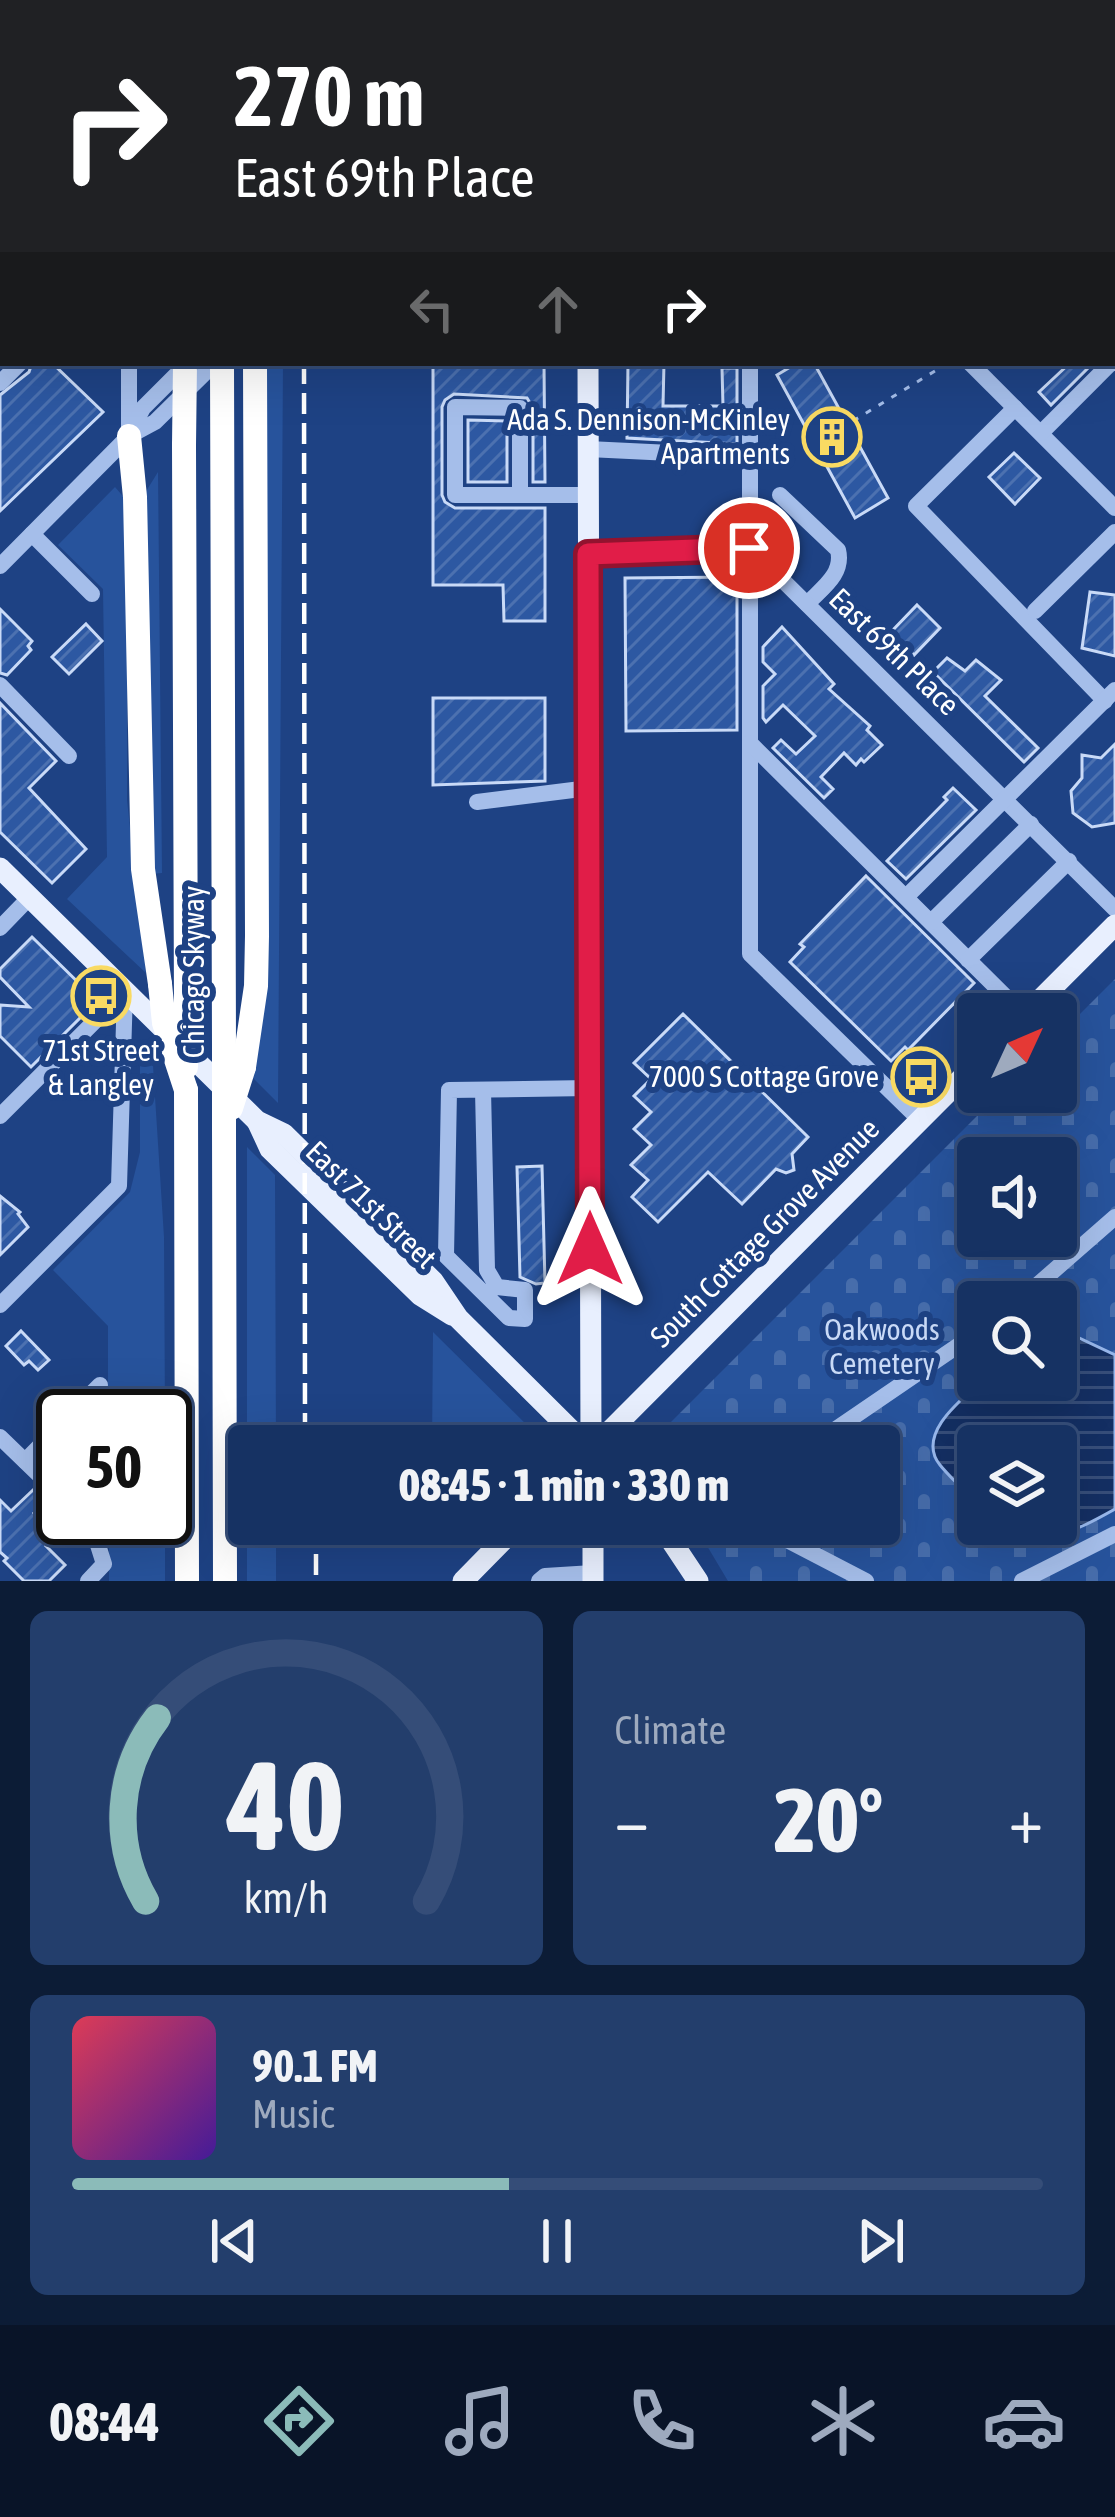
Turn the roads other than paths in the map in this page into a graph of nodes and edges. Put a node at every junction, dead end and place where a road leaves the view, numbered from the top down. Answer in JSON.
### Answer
{"nodes":[{"id":1,"x":129,"y":366,"type":"edge"},
{"id":2,"x":184,"y":366,"type":"edge"},
{"id":3,"x":187,"y":366,"type":"edge"},
{"id":4,"x":215,"y":366,"type":"edge"},
{"id":5,"x":218,"y":366,"type":"edge"},
{"id":6,"x":255,"y":366,"type":"edge"},
{"id":7,"x":587,"y":366,"type":"edge"},
{"id":8,"x":750,"y":366,"type":"edge"},
{"id":9,"x":973,"y":366,"type":"edge"},
{"id":10,"x":1108,"y":366,"type":"edge"},
{"id":11,"x":1015,"y":407,"type":"junction"},
{"id":12,"x":1040,"y":433,"type":"junction"},
{"id":13,"x":129,"y":436,"type":"junction"},
{"id":14,"x":588,"y":449,"type":"junction"},
{"id":15,"x":734,"y":456,"type":"dead end"},
{"id":16,"x":520,"y":495,"type":"junction"},
{"id":17,"x":780,"y":495,"type":"dead end"},
{"id":18,"x":588,"y":496,"type":"junction"},
{"id":19,"x":1115,"y":508,"type":"edge"},
{"id":20,"x":1115,"y":532,"type":"edge"},
{"id":21,"x":32,"y":534,"type":"junction"},
{"id":22,"x":749,"y":548,"type":"junction"},
{"id":23,"x":588,"y":554,"type":"junction"},
{"id":24,"x":0,"y":566,"type":"edge"},
{"id":25,"x":92,"y":594,"type":"dead end"},
{"id":26,"x":807,"y":604,"type":"junction"},
{"id":27,"x":1035,"y":611,"type":"dead end"},
{"id":28,"x":0,"y":685,"type":"edge"},
{"id":29,"x":1110,"y":695,"type":"edge"},
{"id":30,"x":750,"y":743,"type":"junction"},
{"id":31,"x":69,"y":756,"type":"dead end"},
{"id":32,"x":589,"y":788,"type":"junction"},
{"id":33,"x":1004,"y":798,"type":"junction"},
{"id":34,"x":477,"y":802,"type":"dead end"},
{"id":35,"x":1031,"y":824,"type":"junction"},
{"id":36,"x":1069,"y":861,"type":"junction"},
{"id":37,"x":0,"y":868,"type":"edge"},
{"id":38,"x":906,"y":897,"type":"junction"},
{"id":39,"x":30,"y":898,"type":"junction"},
{"id":40,"x":1115,"y":909,"type":"edge"},
{"id":41,"x":931,"y":922,"type":"junction"},
{"id":42,"x":1115,"y":925,"type":"edge"},
{"id":43,"x":0,"y":928,"type":"edge"},
{"id":44,"x":968,"y":959,"type":"junction"},
{"id":45,"x":125,"y":991,"type":"junction"},
{"id":46,"x":1003,"y":993,"type":"edge"},
{"id":47,"x":1046,"y":993,"type":"edge"},
{"id":48,"x":957,"y":1083,"type":"edge"},
{"id":49,"x":590,"y":1088,"type":"junction"},
{"id":50,"x":186,"y":1090,"type":"junction"},
{"id":51,"x":483,"y":1090,"type":"junction"},
{"id":52,"x":0,"y":1117,"type":"edge"},
{"id":53,"x":920,"y":1120,"type":"junction"},
{"id":54,"x":224,"y":1128,"type":"junction"},
{"id":55,"x":1115,"y":1216,"type":"edge"},
{"id":56,"x":1042,"y":1281,"type":"edge"},
{"id":57,"x":0,"y":1305,"type":"edge"},
{"id":58,"x":957,"y":1347,"type":"edge"},
{"id":59,"x":100,"y":1385,"type":"dead end"},
{"id":60,"x":96,"y":1389,"type":"edge"},
{"id":61,"x":569,"y":1425,"type":"edge"},
{"id":62,"x":591,"y":1425,"type":"edge"},
{"id":63,"x":612,"y":1425,"type":"edge"},
{"id":64,"x":842,"y":1425,"type":"edge"},
{"id":65,"x":0,"y":1437,"type":"edge"},
{"id":66,"x":36,"y":1450,"type":"edge"},
{"id":67,"x":25,"y":1461,"type":"junction"},
{"id":68,"x":36,"y":1472,"type":"edge"},
{"id":69,"x":1115,"y":1534,"type":"edge"},
{"id":70,"x":98,"y":1545,"type":"edge"},
{"id":71,"x":498,"y":1545,"type":"edge"},
{"id":72,"x":593,"y":1545,"type":"edge"},
{"id":73,"x":674,"y":1545,"type":"edge"},
{"id":74,"x":797,"y":1545,"type":"edge"},
{"id":75,"x":593,"y":1577,"type":"edge"},
{"id":76,"x":88,"y":1581,"type":"edge"},
{"id":77,"x":187,"y":1581,"type":"edge"},
{"id":78,"x":225,"y":1581,"type":"edge"},
{"id":79,"x":463,"y":1581,"type":"edge"},
{"id":80,"x":539,"y":1581,"type":"edge"},
{"id":81,"x":698,"y":1581,"type":"edge"},
{"id":82,"x":866,"y":1581,"type":"edge"},
{"id":83,"x":1022,"y":1581,"type":"edge"}],
"edges":[{"from":1,"to":13,"type":"street"},
{"from":2,"to":13,"type":"street"},
{"from":3,"to":50,"type":"highway","name":"Chicago Skyway","bridge":true},
{"from":4,"to":13,"type":"street"},
{"from":5,"to":54,"type":"highway","name":"Chicago Skyway","bridge":true},
{"from":6,"to":54,"type":"highway","bridge":true},
{"from":7,"to":14,"type":"main road"},
{"from":8,"to":22,"type":"street"},
{"from":9,"to":11,"type":"street"},
{"from":10,"to":12,"type":"street"},
{"from":11,"to":12,"type":"street"},
{"from":11,"to":29,"type":"street"},
{"from":12,"to":19,"type":"street"},
{"from":13,"to":21,"type":"street"},
{"from":13,"to":50,"type":"highway","bridge":true},
{"from":14,"to":15,"type":"street"},
{"from":14,"to":18,"type":"main road"},
{"from":16,"to":16,"type":"street"},
{"from":16,"to":18,"type":"street"},
{"from":17,"to":26,"type":"street"},
{"from":18,"to":23,"type":"main road"},
{"from":20,"to":27,"type":"street"},
{"from":21,"to":24,"type":"street"},
{"from":21,"to":25,"type":"street"},
{"from":22,"to":23,"type":"street"},
{"from":22,"to":26,"type":"street","name":"East 69th Place"},
{"from":22,"to":30,"type":"street"},
{"from":23,"to":32,"type":"main road"},
{"from":26,"to":33,"type":"street","name":"East 69th Place"},
{"from":28,"to":31,"type":"street"},
{"from":29,"to":33,"type":"street"},
{"from":30,"to":38,"type":"street"},
{"from":30,"to":53,"type":"street"},
{"from":32,"to":34,"type":"street"},
{"from":32,"to":49,"type":"main road"},
{"from":33,"to":35,"type":"street","name":"East 69th Place"},
{"from":33,"to":38,"type":"street"},
{"from":35,"to":36,"type":"street","name":"East 69th Place"},
{"from":35,"to":41,"type":"street"},
{"from":36,"to":40,"type":"street","name":"East 69th Place"},
{"from":36,"to":44,"type":"street"},
{"from":37,"to":39,"type":"main road","name":"East 71st Street"},
{"from":38,"to":41,"type":"street"},
{"from":39,"to":43,"type":"street"},
{"from":39,"to":45,"type":"main road","name":"East 71st Street"},
{"from":41,"to":44,"type":"street"},
{"from":42,"to":47,"type":"main road"},
{"from":44,"to":46,"type":"street"},
{"from":45,"to":52,"type":"street"},
{"from":45,"to":57,"type":"street"},
{"from":45,"to":61,"type":"main road","name":"East 71st Street"},
{"from":48,"to":53,"type":"main road","name":"South Cottage Grove Avenue"},
{"from":49,"to":51,"type":"street"},
{"from":49,"to":62,"type":"main road"},
{"from":50,"to":77,"type":"highway","name":"Chicago Skyway"},
{"from":51,"to":51,"type":"street"},
{"from":53,"to":63,"type":"main road","name":"South Cottage Grove Avenue"},
{"from":54,"to":78,"type":"highway","name":"Chicago Skyway"},
{"from":55,"to":56,"type":"street"},
{"from":58,"to":64,"type":"street"},
{"from":59,"to":60,"type":"street"},
{"from":65,"to":67,"type":"street"},
{"from":66,"to":67,"type":"street"},
{"from":67,"to":68,"type":"street"},
{"from":69,"to":83,"type":"street"},
{"from":70,"to":76,"type":"street"},
{"from":71,"to":79,"type":"main road"},
{"from":72,"to":75,"type":"main road"},
{"from":73,"to":81,"type":"main road"},
{"from":74,"to":82,"type":"street"},
{"from":75,"to":80,"type":"street"}]}
